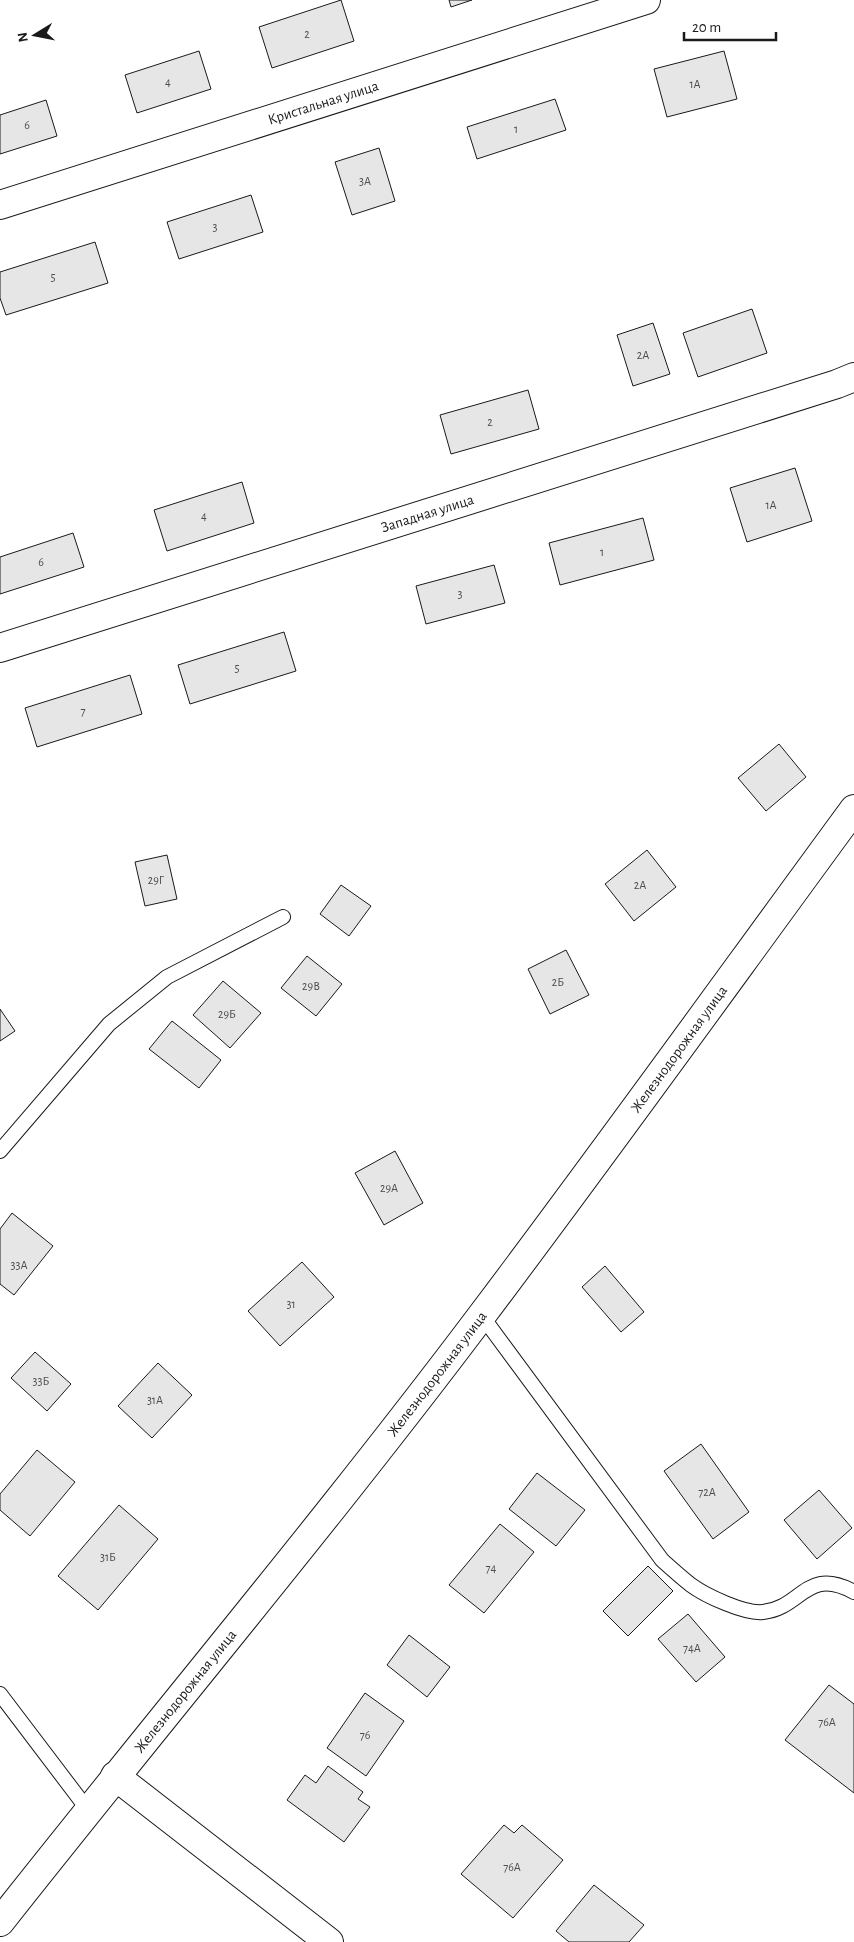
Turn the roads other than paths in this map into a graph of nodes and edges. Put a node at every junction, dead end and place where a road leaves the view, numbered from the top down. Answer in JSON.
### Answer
{"nodes":[{"id":1,"x":646,"y":0,"type":"edge"},
{"id":2,"x":0,"y":204,"type":"edge"},
{"id":3,"x":854,"y":377,"type":"edge"},
{"id":4,"x":0,"y":648,"type":"edge"},
{"id":5,"x":854,"y":809,"type":"edge"},
{"id":6,"x":282,"y":917,"type":"dead end"},
{"id":7,"x":0,"y":1151,"type":"edge"},
{"id":8,"x":482,"y":1316,"type":"junction"},
{"id":9,"x":854,"y":1592,"type":"edge"},
{"id":10,"x":0,"y":1694,"type":"edge"},
{"id":11,"x":115,"y":1776,"type":"junction"},
{"id":12,"x":88,"y":1810,"type":"junction"},
{"id":13,"x":0,"y":1922,"type":"edge"},
{"id":14,"x":329,"y":1942,"type":"edge"}],
"edges":[{"from":1,"to":2,"type":"street","name":"Кристальная улица"},
{"from":3,"to":4,"type":"street","name":"Западная улица"},
{"from":5,"to":8,"type":"street","name":"Железнодорожная улица"},
{"from":6,"to":7,"type":"lane"},
{"from":8,"to":9,"type":"lane"},
{"from":8,"to":11,"type":"street","name":"Железнодорожная улица"},
{"from":10,"to":12,"type":"lane"},
{"from":11,"to":12,"type":"street","name":"Железнодорожная улица"},
{"from":11,"to":14,"type":"street"},
{"from":12,"to":13,"type":"street","name":"Железнодорожная улица"}]}
